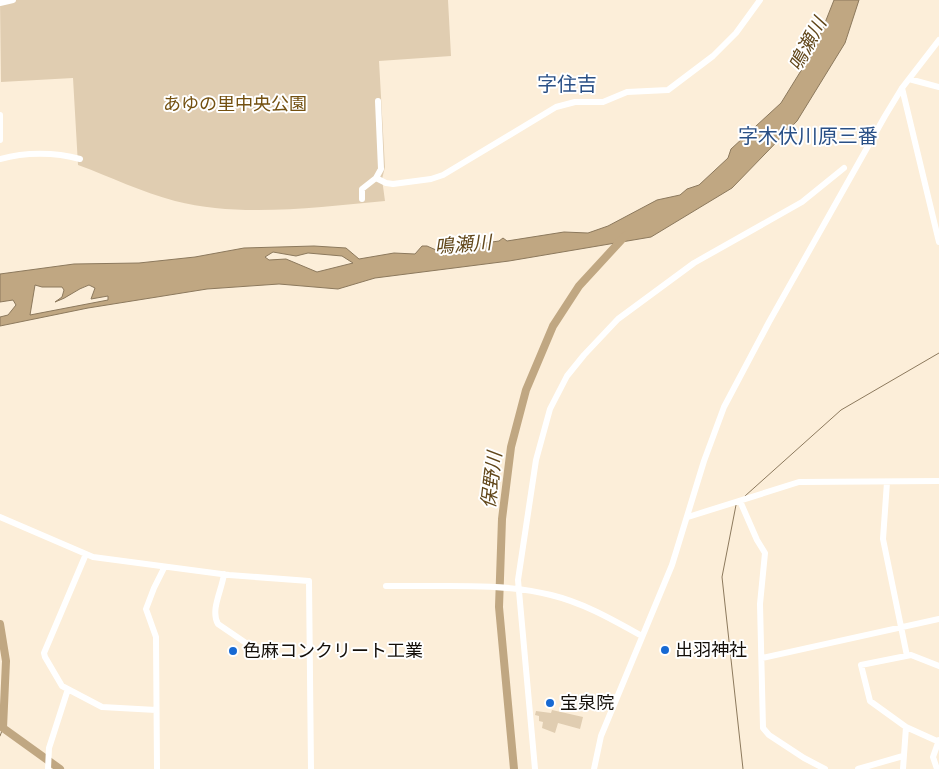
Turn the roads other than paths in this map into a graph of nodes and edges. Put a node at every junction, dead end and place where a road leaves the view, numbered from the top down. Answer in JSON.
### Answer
{"nodes":[{"id":1,"x":13,"y":0,"type":"edge"},
{"id":2,"x":760,"y":0,"type":"edge"},
{"id":3,"x":0,"y":4,"type":"edge"},
{"id":4,"x":939,"y":40,"type":"edge"},
{"id":5,"x":909,"y":79,"type":"junction"},
{"id":6,"x":939,"y":87,"type":"edge"},
{"id":7,"x":902,"y":88,"type":"junction"},
{"id":8,"x":378,"y":101,"type":"dead end"},
{"id":9,"x":0,"y":115,"type":"edge"},
{"id":10,"x":0,"y":140,"type":"edge"},
{"id":11,"x":0,"y":159,"type":"edge"},
{"id":12,"x":80,"y":159,"type":"dead end"},
{"id":13,"x":844,"y":168,"type":"dead end"},
{"id":14,"x":376,"y":178,"type":"junction"},
{"id":15,"x":362,"y":199,"type":"dead end"},
{"id":16,"x":939,"y":242,"type":"edge"},
{"id":17,"x":939,"y":481,"type":"edge"},
{"id":18,"x":887,"y":482,"type":"junction"},
{"id":19,"x":738,"y":502,"type":"junction"},
{"id":20,"x":0,"y":517,"type":"edge"},
{"id":21,"x":688,"y":517,"type":"junction"},
{"id":22,"x":86,"y":554,"type":"junction"},
{"id":23,"x":164,"y":568,"type":"junction"},
{"id":24,"x":224,"y":574,"type":"junction"},
{"id":25,"x":386,"y":586,"type":"dead end"},
{"id":26,"x":519,"y":589,"type":"junction"},
{"id":27,"x":939,"y":619,"type":"edge"},
{"id":28,"x":902,"y":628,"type":"junction"},
{"id":29,"x":642,"y":636,"type":"junction"},
{"id":30,"x":259,"y":652,"type":"dead end"},
{"id":31,"x":907,"y":656,"type":"junction"},
{"id":32,"x":762,"y":658,"type":"junction"},
{"id":33,"x":939,"y":666,"type":"edge"},
{"id":34,"x":68,"y":689,"type":"junction"},
{"id":35,"x":156,"y":710,"type":"junction"},
{"id":36,"x":906,"y":727,"type":"junction"},
{"id":37,"x":938,"y":740,"type":"edge"},
{"id":38,"x":903,"y":756,"type":"junction"},
{"id":39,"x":48,"y":769,"type":"edge"},
{"id":40,"x":156,"y":769,"type":"edge"},
{"id":41,"x":311,"y":769,"type":"edge"},
{"id":42,"x":535,"y":769,"type":"edge"},
{"id":43,"x":594,"y":769,"type":"edge"},
{"id":44,"x":825,"y":769,"type":"edge"},
{"id":45,"x":858,"y":769,"type":"edge"},
{"id":46,"x":903,"y":769,"type":"edge"},
{"id":47,"x":937,"y":769,"type":"edge"}],
"edges":[{"from":1,"to":3,"type":"street"},
{"from":2,"to":14,"type":"street"},
{"from":4,"to":5,"type":"street"},
{"from":5,"to":6,"type":"street"},
{"from":5,"to":7,"type":"street"},
{"from":7,"to":16,"type":"street"},
{"from":7,"to":21,"type":"street"},
{"from":8,"to":14,"type":"street"},
{"from":9,"to":10,"type":"street"},
{"from":11,"to":12,"type":"street"},
{"from":13,"to":26,"type":"street"},
{"from":14,"to":15,"type":"street"},
{"from":17,"to":18,"type":"street"},
{"from":18,"to":19,"type":"street"},
{"from":18,"to":28,"type":"street"},
{"from":19,"to":21,"type":"street"},
{"from":19,"to":32,"type":"street"},
{"from":20,"to":22,"type":"street"},
{"from":21,"to":29,"type":"street"},
{"from":22,"to":23,"type":"street"},
{"from":22,"to":34,"type":"street"},
{"from":23,"to":24,"type":"street"},
{"from":23,"to":35,"type":"street"},
{"from":24,"to":30,"type":"street"},
{"from":24,"to":41,"type":"street"},
{"from":25,"to":26,"type":"street"},
{"from":26,"to":29,"type":"street"},
{"from":26,"to":42,"type":"street"},
{"from":27,"to":28,"type":"street"},
{"from":28,"to":31,"type":"street"},
{"from":28,"to":32,"type":"street"},
{"from":29,"to":43,"type":"street"},
{"from":31,"to":33,"type":"street"},
{"from":31,"to":36,"type":"street"},
{"from":32,"to":44,"type":"street"},
{"from":34,"to":35,"type":"street"},
{"from":34,"to":39,"type":"street"},
{"from":35,"to":40,"type":"street"},
{"from":36,"to":37,"type":"street"},
{"from":36,"to":38,"type":"street"},
{"from":37,"to":47,"type":"street"},
{"from":38,"to":45,"type":"street"},
{"from":38,"to":46,"type":"street"}]}
